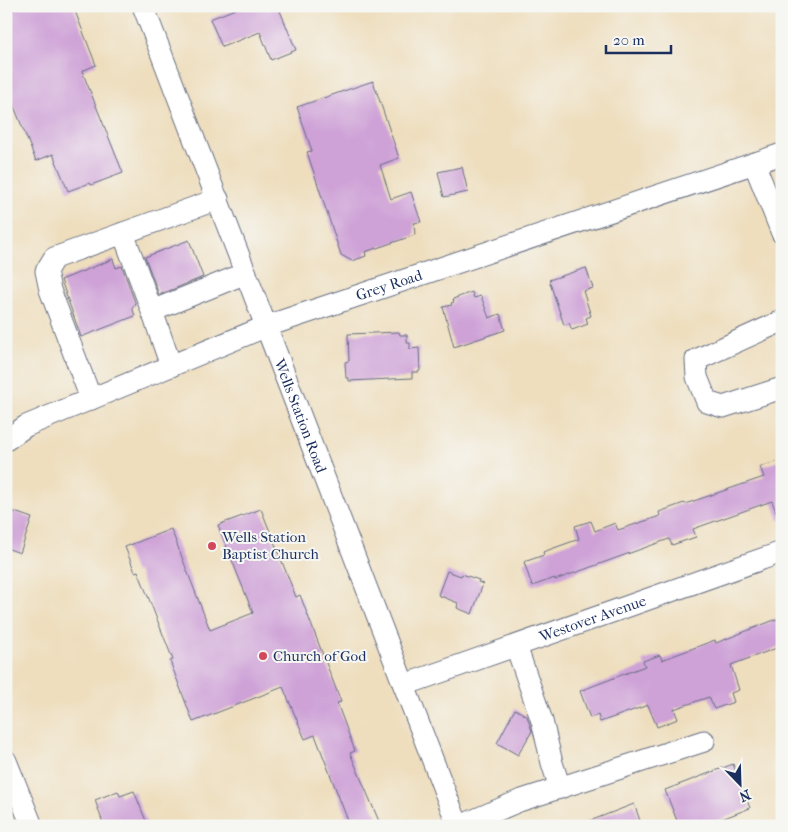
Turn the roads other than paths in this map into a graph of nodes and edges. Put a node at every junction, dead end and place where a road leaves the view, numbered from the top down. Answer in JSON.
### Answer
{"nodes":[{"id":1,"x":143,"y":6,"type":"edge"},
{"id":2,"x":782,"y":154,"type":"edge"},
{"id":3,"x":754,"y":163,"type":"junction"},
{"id":4,"x":218,"y":199,"type":"junction"},
{"id":5,"x":124,"y":233,"type":"junction"},
{"id":6,"x":782,"y":234,"type":"edge"},
{"id":7,"x":246,"y":273,"type":"junction"},
{"id":8,"x":152,"y":311,"type":"junction"},
{"id":9,"x":782,"y":321,"type":"edge"},
{"id":10,"x":267,"y":326,"type":"junction"},
{"id":11,"x":172,"y":366,"type":"junction"},
{"id":12,"x":782,"y":388,"type":"edge"},
{"id":13,"x":91,"y":399,"type":"junction"},
{"id":14,"x":6,"y":440,"type":"edge"},
{"id":15,"x":782,"y":552,"type":"edge"},
{"id":16,"x":516,"y":646,"type":"junction"},
{"id":17,"x":404,"y":685,"type":"junction"},
{"id":18,"x":704,"y":741,"type":"dead end"},
{"id":19,"x":6,"y":761,"type":"edge"},
{"id":20,"x":560,"y":788,"type":"junction"},
{"id":21,"x":32,"y":826,"type":"edge"},
{"id":22,"x":459,"y":826,"type":"edge"}],
"edges":[{"from":1,"to":4,"type":"street","name":"Wells Station Road"},
{"from":2,"to":3,"type":"street","name":"Grey Road"},
{"from":3,"to":6,"type":"street"},
{"from":3,"to":10,"type":"street","name":"Grey Road"},
{"from":4,"to":5,"type":"street"},
{"from":4,"to":7,"type":"street","name":"Wells Station Road"},
{"from":5,"to":8,"type":"street"},
{"from":5,"to":13,"type":"street"},
{"from":7,"to":8,"type":"street"},
{"from":7,"to":10,"type":"street","name":"Wells Station Road"},
{"from":8,"to":11,"type":"street"},
{"from":9,"to":12,"type":"street"},
{"from":10,"to":11,"type":"street","name":"Grey Road"},
{"from":10,"to":17,"type":"street","name":"Wells Station Road"},
{"from":11,"to":13,"type":"street","name":"Grey Road"},
{"from":13,"to":14,"type":"street","name":"Grey Road"},
{"from":15,"to":16,"type":"street","name":"Westover Avenue"},
{"from":16,"to":17,"type":"street","name":"Westover Avenue"},
{"from":16,"to":20,"type":"street"},
{"from":17,"to":22,"type":"street","name":"Wells Station Road"},
{"from":18,"to":20,"type":"street"},
{"from":19,"to":21,"type":"street"},
{"from":20,"to":22,"type":"street"}]}
